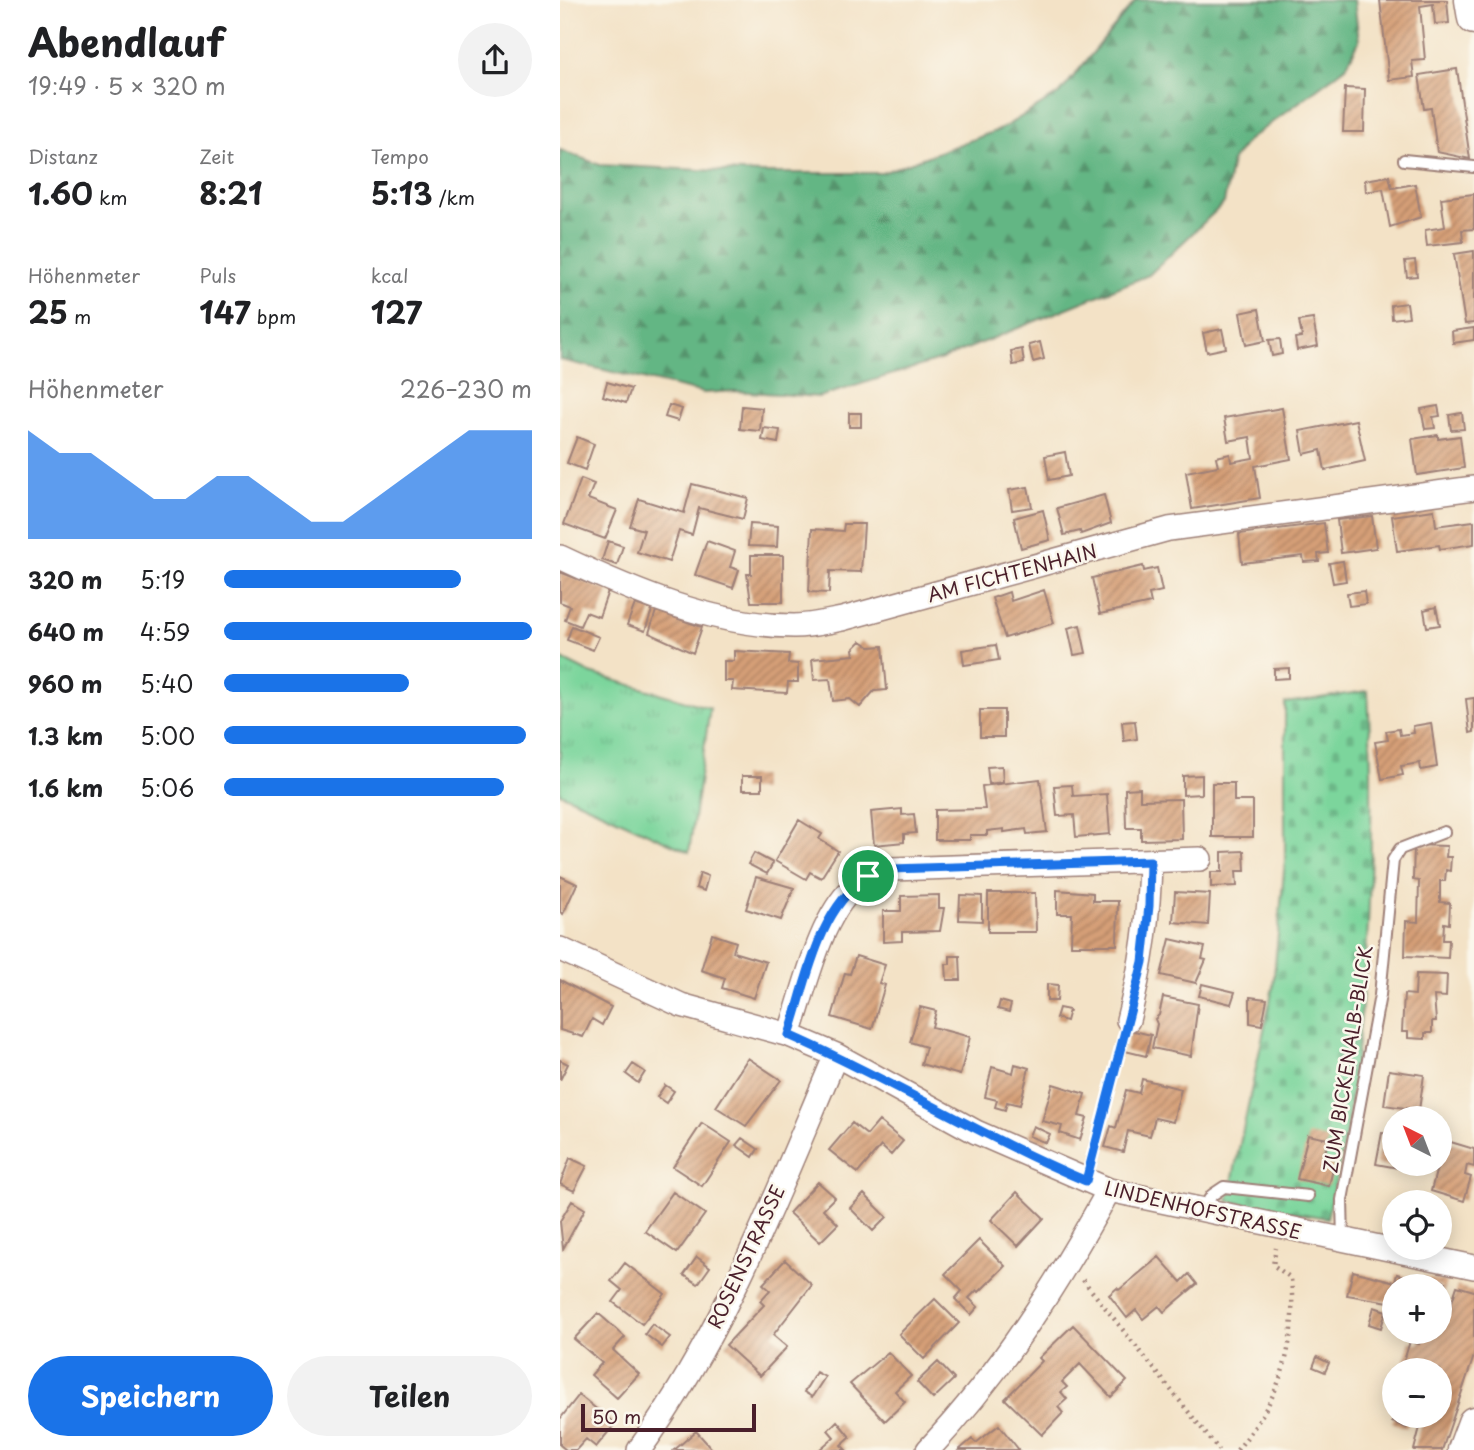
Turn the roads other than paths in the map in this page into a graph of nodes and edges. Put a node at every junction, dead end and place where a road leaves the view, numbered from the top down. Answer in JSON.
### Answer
{"nodes":[{"id":1,"x":1471,"y":0,"type":"edge"},
{"id":2,"x":1474,"y":18,"type":"edge"},
{"id":3,"x":1404,"y":160,"type":"dead end"},
{"id":4,"x":1474,"y":167,"type":"edge"},
{"id":5,"x":1474,"y":488,"type":"edge"},
{"id":6,"x":560,"y":557,"type":"edge"},
{"id":7,"x":1444,"y":831,"type":"dead end"},
{"id":8,"x":1200,"y":859,"type":"dead end"},
{"id":9,"x":1150,"y":861,"type":"junction"},
{"id":10,"x":560,"y":949,"type":"edge"},
{"id":11,"x":1128,"y":1020,"type":"road end"},
{"id":12,"x":789,"y":1035,"type":"junction"},
{"id":13,"x":836,"y":1055,"type":"junction"},
{"id":14,"x":1109,"y":1190,"type":"junction"},
{"id":15,"x":1308,"y":1196,"type":"dead end"},
{"id":16,"x":1202,"y":1212,"type":"junction"},
{"id":17,"x":1343,"y":1241,"type":"junction"},
{"id":18,"x":1474,"y":1267,"type":"edge"},
{"id":19,"x":1474,"y":1423,"type":"edge"},
{"id":20,"x":639,"y":1450,"type":"edge"},
{"id":21,"x":928,"y":1450,"type":"edge"},
{"id":22,"x":1464,"y":1450,"type":"edge"}],
"edges":[{"from":1,"to":2,"type":"main road"},
{"from":3,"to":4,"type":"lane"},
{"from":5,"to":6,"type":"street","name":"AM FICHTENHAIN"},
{"from":7,"to":17,"type":"lane","name":"ZUM BICKENALB-BLICK"},
{"from":8,"to":9,"type":"street"},
{"from":9,"to":11,"type":"street"},
{"from":9,"to":12,"type":"street"},
{"from":10,"to":12,"type":"street","name":"LINDENHOFSTRASSE"},
{"from":12,"to":13,"type":"street","name":"LINDENHOFSTRASSE"},
{"from":13,"to":14,"type":"street","name":"LINDENHOFSTRASSE"},
{"from":13,"to":20,"type":"street","name":"ROSENSTRASSE"},
{"from":14,"to":16,"type":"street","name":"LINDENHOFSTRASSE"},
{"from":14,"to":21,"type":"street"},
{"from":15,"to":16,"type":"lane"},
{"from":16,"to":17,"type":"street","name":"LINDENHOFSTRASSE"},
{"from":17,"to":18,"type":"street","name":"LINDENHOFSTRASSE"},
{"from":19,"to":22,"type":"main road"}]}
